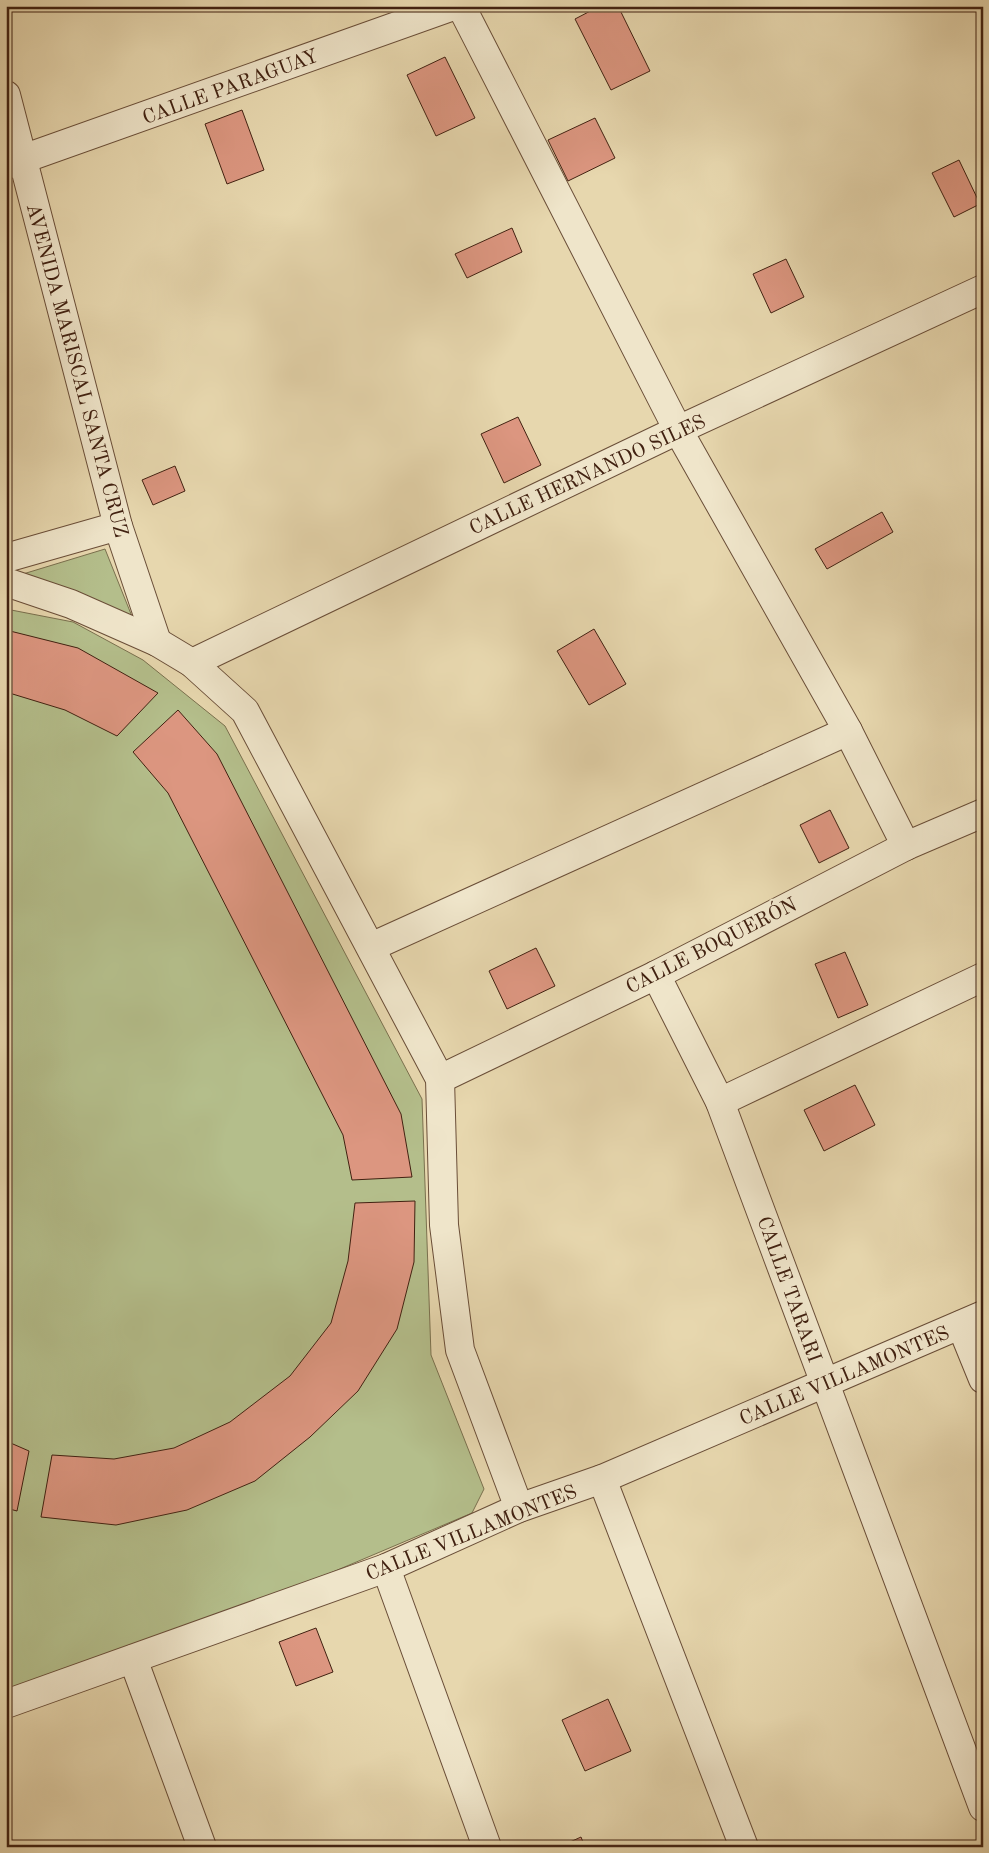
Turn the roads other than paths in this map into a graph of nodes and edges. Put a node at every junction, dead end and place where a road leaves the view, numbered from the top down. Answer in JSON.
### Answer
{"nodes":[{"id":1,"x":453,"y":6,"type":"edge"},
{"id":2,"x":461,"y":6,"type":"edge"},
{"id":3,"x":6,"y":95,"type":"edge"},
{"id":4,"x":15,"y":163,"type":"edge"},
{"id":5,"x":983,"y":289,"type":"edge"},
{"id":6,"x":678,"y":430,"type":"junction"},
{"id":7,"x":118,"y":526,"type":"junction"},
{"id":8,"x":6,"y":558,"type":"edge"},
{"id":9,"x":6,"y":582,"type":"edge"},
{"id":10,"x":157,"y":642,"type":"junction"},
{"id":11,"x":192,"y":663,"type":"junction"},
{"id":12,"x":848,"y":731,"type":"junction"},
{"id":13,"x":983,"y":813,"type":"edge"},
{"id":14,"x":906,"y":846,"type":"junction"},
{"id":15,"x":371,"y":947,"type":"junction"},
{"id":16,"x":656,"y":974,"type":"junction"},
{"id":17,"x":983,"y":977,"type":"edge"},
{"id":18,"x":440,"y":1078,"type":"junction"},
{"id":19,"x":720,"y":1102,"type":"junction"},
{"id":20,"x":972,"y":1320,"type":"edge"},
{"id":21,"x":983,"y":1379,"type":"edge"},
{"id":22,"x":824,"y":1383,"type":"junction"},
{"id":23,"x":602,"y":1479,"type":"junction"},
{"id":24,"x":519,"y":1508,"type":"junction"},
{"id":25,"x":386,"y":1568,"type":"junction"},
{"id":26,"x":133,"y":1660,"type":"junction"},
{"id":27,"x":6,"y":1704,"type":"edge"},
{"id":28,"x":983,"y":1807,"type":"edge"},
{"id":29,"x":202,"y":1847,"type":"edge"},
{"id":30,"x":487,"y":1847,"type":"edge"},
{"id":31,"x":744,"y":1847,"type":"edge"}],
"edges":[{"from":1,"to":4,"type":"street","name":"CALLE PARAGUAY"},
{"from":2,"to":6,"type":"street"},
{"from":3,"to":4,"type":"street","name":"AVENIDA MARISCAL SANTA CRUZ"},
{"from":4,"to":7,"type":"street","name":"AVENIDA MARISCAL SANTA CRUZ"},
{"from":5,"to":6,"type":"street","name":"CALLE HERNANDO SILES"},
{"from":6,"to":11,"type":"street","name":"CALLE HERNANDO SILES"},
{"from":6,"to":12,"type":"street"},
{"from":7,"to":8,"type":"street"},
{"from":7,"to":10,"type":"street","name":"AVENIDA MARISCAL SANTA CRUZ"},
{"from":9,"to":10,"type":"street"},
{"from":10,"to":11,"type":"street"},
{"from":11,"to":15,"type":"street"},
{"from":12,"to":14,"type":"street"},
{"from":12,"to":15,"type":"street"},
{"from":13,"to":14,"type":"street","name":"CALLE BOQUERÓN"},
{"from":14,"to":16,"type":"street","name":"CALLE BOQUERÓN"},
{"from":15,"to":18,"type":"street"},
{"from":16,"to":18,"type":"street","name":"CALLE BOQUERÓN"},
{"from":16,"to":19,"type":"street","name":"CALLE TARARI"},
{"from":17,"to":19,"type":"street"},
{"from":18,"to":24,"type":"street"},
{"from":19,"to":22,"type":"street","name":"CALLE TARARI"},
{"from":20,"to":21,"type":"street"},
{"from":20,"to":22,"type":"street","name":"CALLE VILLAMONTES"},
{"from":22,"to":23,"type":"street","name":"CALLE VILLAMONTES"},
{"from":22,"to":28,"type":"street","name":"CALLE TARARI"},
{"from":23,"to":24,"type":"street","name":"CALLE VILLAMONTES"},
{"from":23,"to":31,"type":"street"},
{"from":24,"to":25,"type":"street","name":"CALLE VILLAMONTES"},
{"from":25,"to":26,"type":"street","name":"CALLE VILLAMONTES"},
{"from":25,"to":30,"type":"street"},
{"from":26,"to":27,"type":"street","name":"CALLE VILLAMONTES"},
{"from":26,"to":29,"type":"street"}]}
